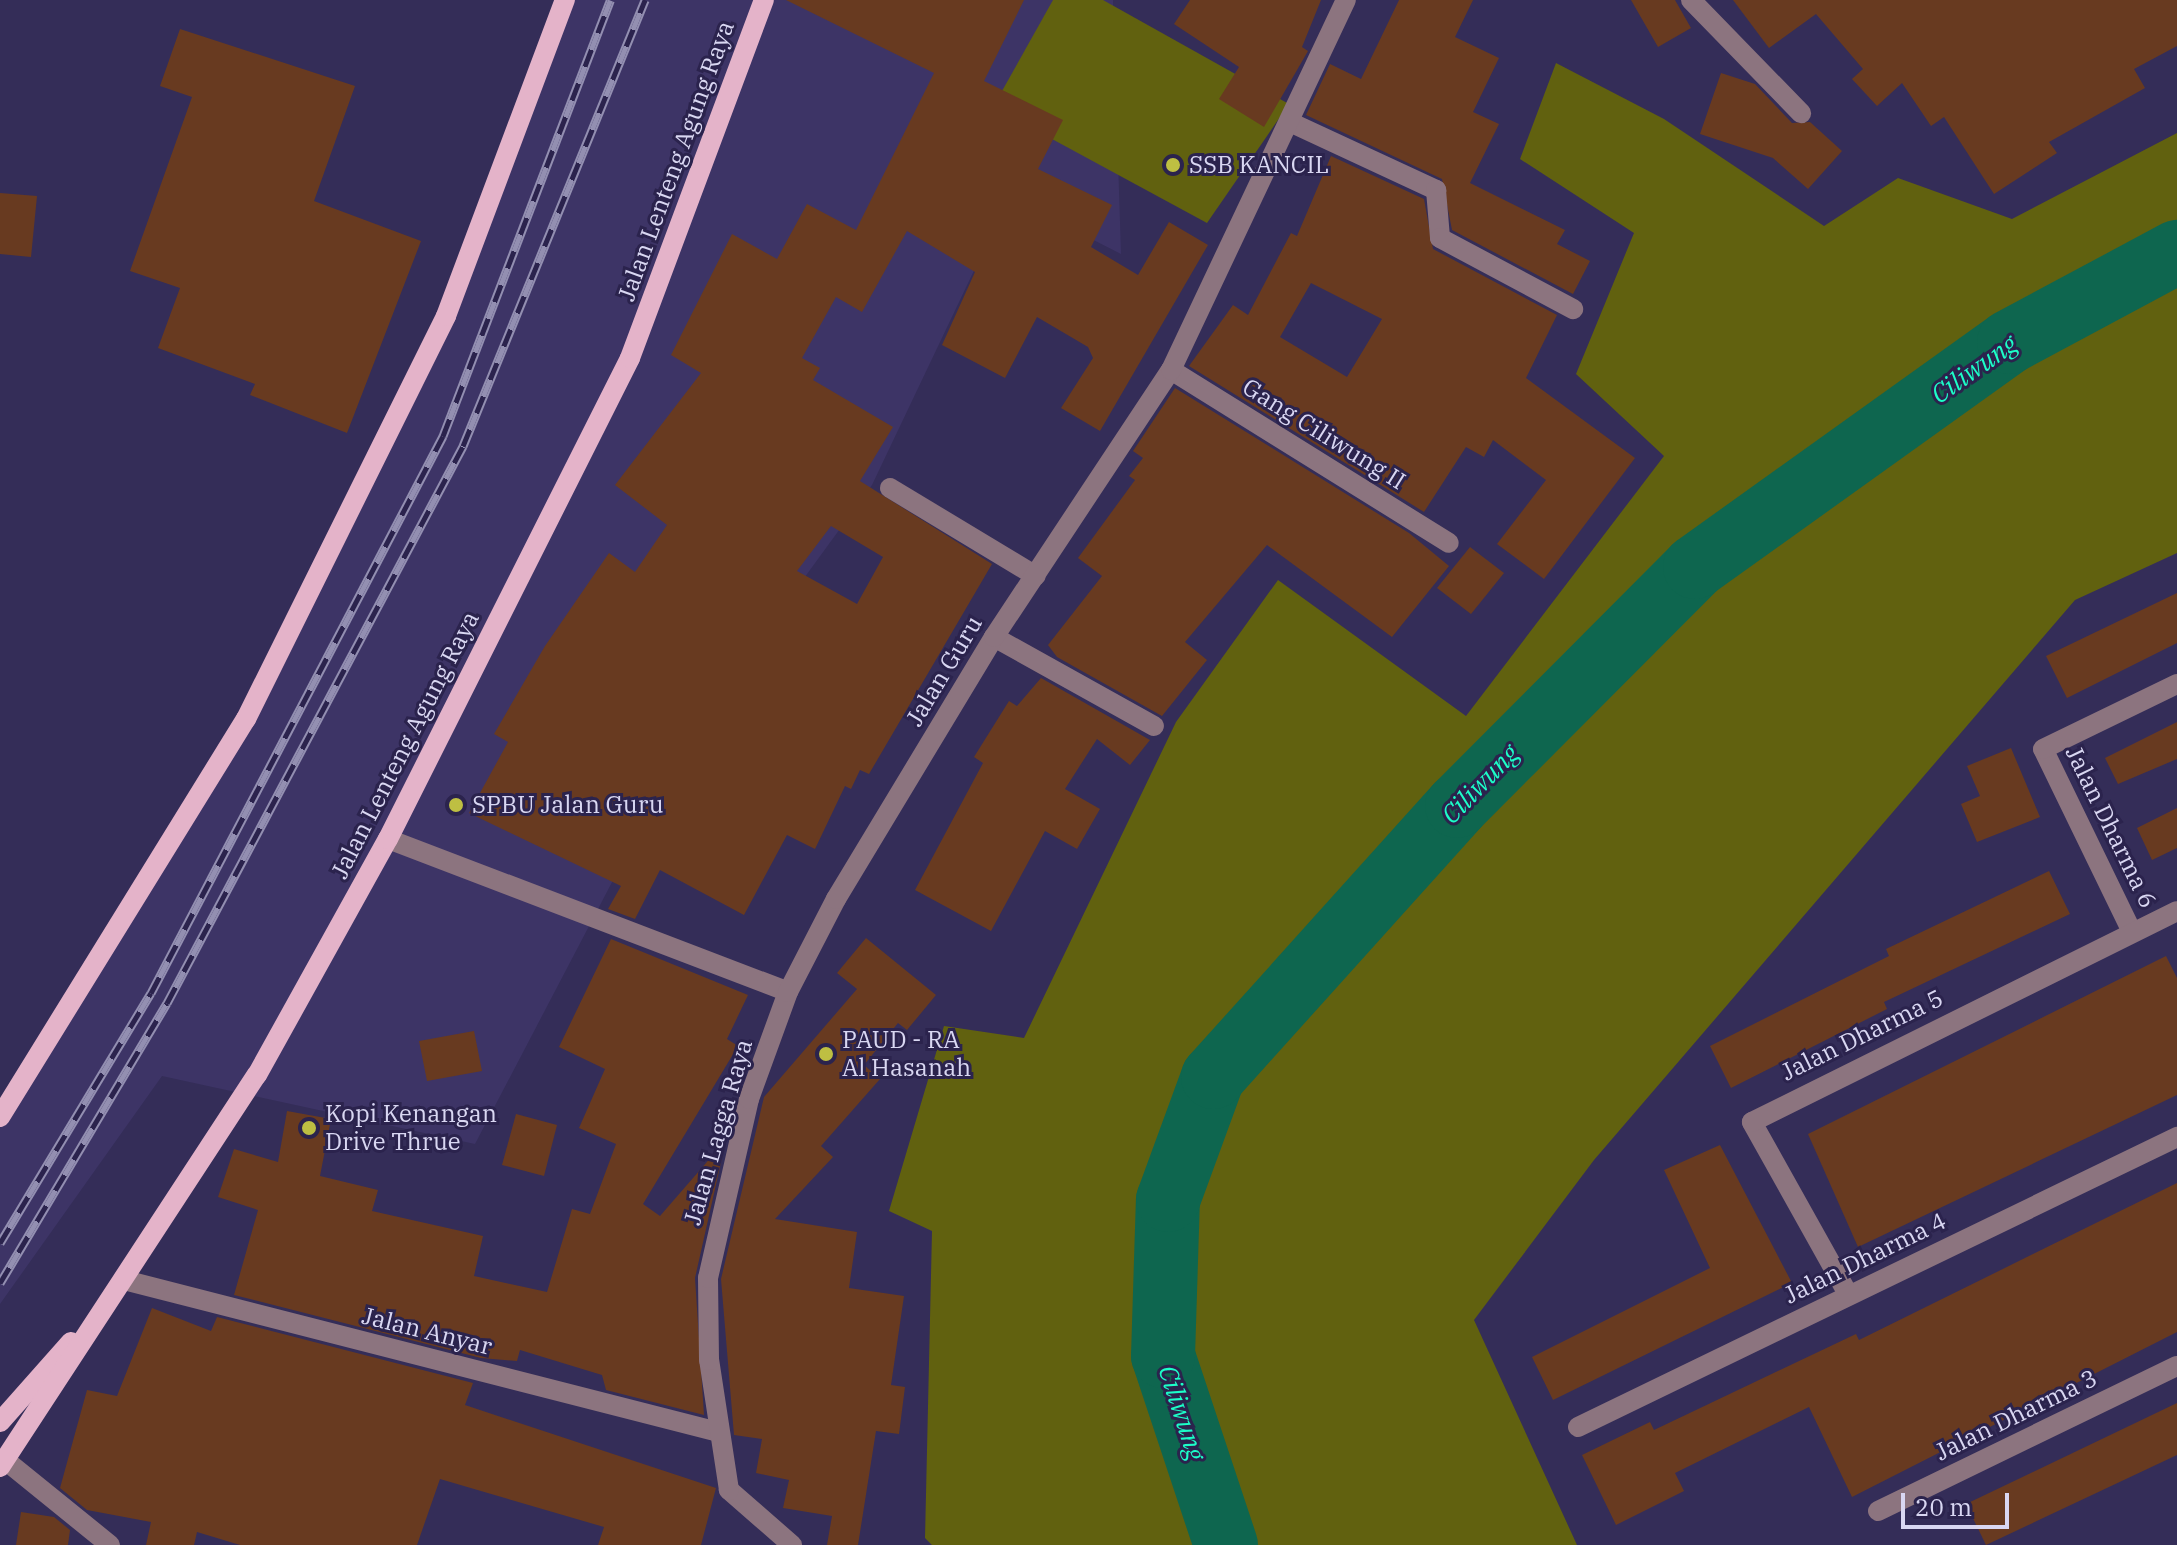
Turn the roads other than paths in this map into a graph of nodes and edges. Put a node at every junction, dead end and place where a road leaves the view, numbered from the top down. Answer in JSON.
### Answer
{"nodes":[{"id":1,"x":565,"y":0,"type":"edge"},
{"id":2,"x":764,"y":0,"type":"edge"},
{"id":3,"x":1346,"y":0,"type":"edge"},
{"id":4,"x":1691,"y":0,"type":"edge"},
{"id":5,"x":1801,"y":113,"type":"dead end"},
{"id":6,"x":1294,"y":124,"type":"junction"},
{"id":7,"x":1573,"y":309,"type":"dead end"},
{"id":8,"x":1171,"y":370,"type":"junction"},
{"id":9,"x":890,"y":488,"type":"dead end"},
{"id":10,"x":1449,"y":543,"type":"dead end"},
{"id":11,"x":1036,"y":576,"type":"junction"},
{"id":12,"x":994,"y":637,"type":"junction"},
{"id":13,"x":2177,"y":684,"type":"edge"},
{"id":14,"x":1154,"y":726,"type":"dead end"},
{"id":15,"x":388,"y":839,"type":"junction"},
{"id":16,"x":2177,"y":911,"type":"edge"},
{"id":17,"x":2132,"y":932,"type":"junction"},
{"id":18,"x":788,"y":992,"type":"junction"},
{"id":19,"x":0,"y":1117,"type":"edge"},
{"id":20,"x":2177,"y":1137,"type":"edge"},
{"id":21,"x":119,"y":1288,"type":"junction"},
{"id":22,"x":1848,"y":1294,"type":"junction"},
{"id":23,"x":2177,"y":1366,"type":"edge"},
{"id":24,"x":0,"y":1422,"type":"edge"},
{"id":25,"x":1578,"y":1427,"type":"dead end"},
{"id":26,"x":718,"y":1432,"type":"junction"},
{"id":27,"x":2,"y":1464,"type":"edge"},
{"id":28,"x":1878,"y":1511,"type":"dead end"},
{"id":29,"x":110,"y":1545,"type":"edge"},
{"id":30,"x":792,"y":1545,"type":"edge"}],
"edges":[{"from":1,"to":19,"type":"main road"},
{"from":2,"to":15,"type":"main road","name":"Jalan Lenteng Agung Raya"},
{"from":3,"to":6,"type":"street","name":"Jalan Guru"},
{"from":4,"to":5,"type":"street"},
{"from":6,"to":7,"type":"street"},
{"from":6,"to":8,"type":"street","name":"Jalan Guru"},
{"from":8,"to":10,"type":"street","name":"Gang Ciliwung II"},
{"from":8,"to":11,"type":"street","name":"Jalan Guru"},
{"from":9,"to":11,"type":"street"},
{"from":11,"to":12,"type":"street","name":"Jalan Guru"},
{"from":12,"to":14,"type":"street"},
{"from":12,"to":18,"type":"street","name":"Jalan Guru"},
{"from":13,"to":17,"type":"street","name":"Jalan Dharma 6"},
{"from":15,"to":18,"type":"street"},
{"from":15,"to":21,"type":"main road","name":"Jalan Lenteng Agung Raya"},
{"from":16,"to":17,"type":"street","name":"Jalan Dharma 5"},
{"from":17,"to":22,"type":"street","name":"Jalan Dharma 5"},
{"from":18,"to":26,"type":"street","name":"Jalan Lagga Raya"},
{"from":20,"to":22,"type":"street","name":"Jalan Dharma 4"},
{"from":21,"to":24,"type":"main road"},
{"from":21,"to":26,"type":"street","name":"Jalan Anyar"},
{"from":21,"to":27,"type":"main road","name":"Jalan Lenteng Agung Raya"},
{"from":22,"to":25,"type":"street","name":"Jalan Dharma 4"},
{"from":23,"to":28,"type":"street","name":"Jalan Dharma 3"},
{"from":26,"to":30,"type":"street","name":"Jalan Lagga Raya"},
{"from":27,"to":29,"type":"street"}]}
